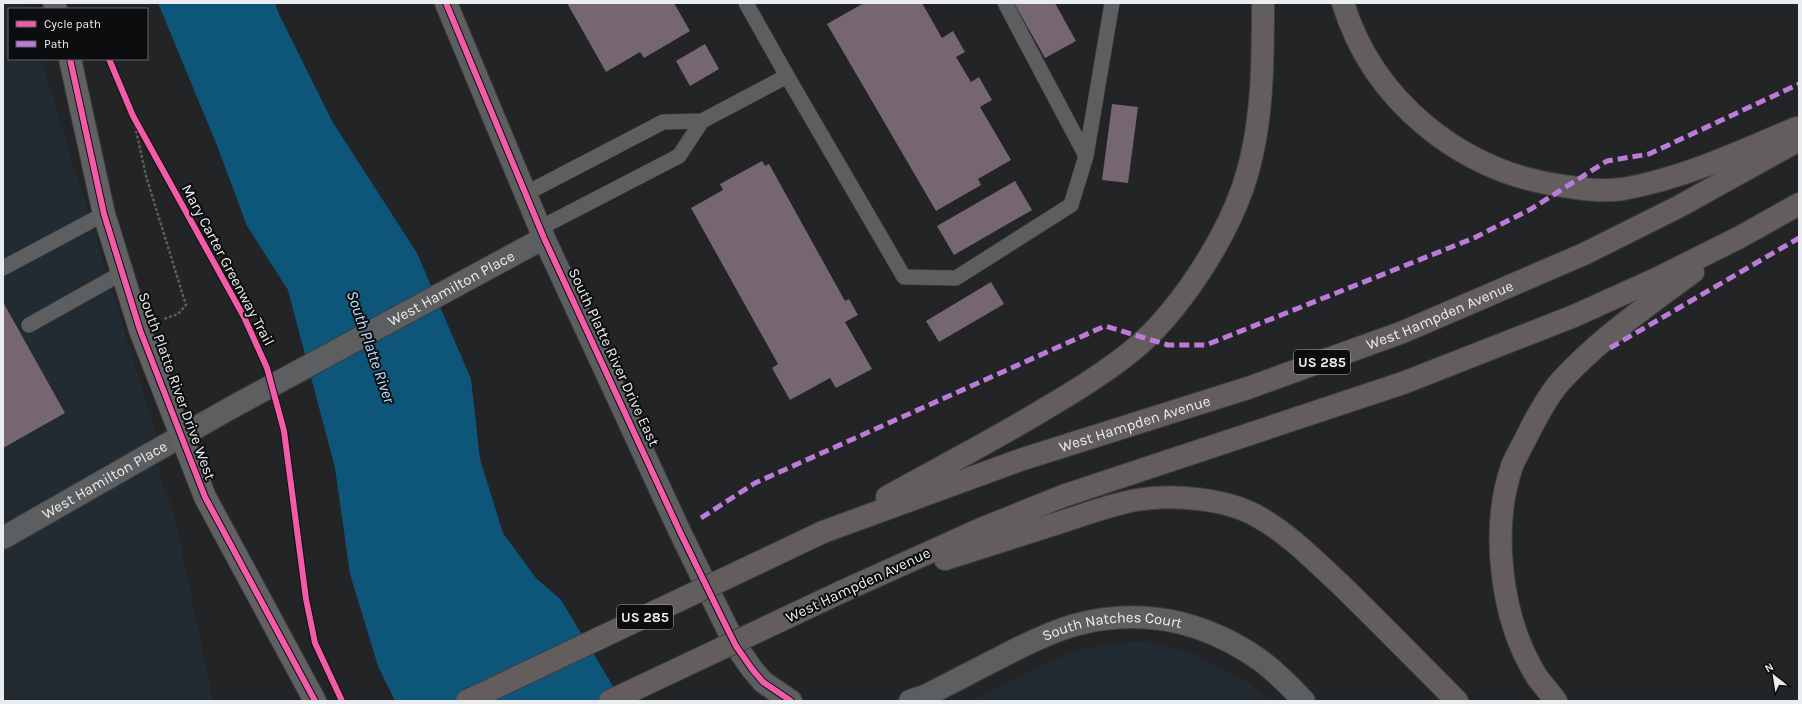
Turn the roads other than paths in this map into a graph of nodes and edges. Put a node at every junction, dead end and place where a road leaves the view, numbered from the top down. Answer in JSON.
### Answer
{"nodes":[{"id":1,"x":446,"y":3,"type":"edge"},
{"id":2,"x":746,"y":3,"type":"edge"},
{"id":3,"x":1004,"y":3,"type":"edge"},
{"id":4,"x":1112,"y":3,"type":"edge"},
{"id":5,"x":1262,"y":3,"type":"edge"},
{"id":6,"x":1343,"y":3,"type":"edge"},
{"id":7,"x":70,"y":60,"type":"edge"},
{"id":8,"x":787,"y":76,"type":"junction"},
{"id":9,"x":702,"y":122,"type":"junction"},
{"id":10,"x":1799,"y":126,"type":"edge"},
{"id":11,"x":1799,"y":140,"type":"edge"},
{"id":12,"x":1086,"y":156,"type":"junction"},
{"id":13,"x":526,"y":194,"type":"junction"},
{"id":14,"x":1799,"y":204,"type":"edge"},
{"id":15,"x":104,"y":214,"type":"junction"},
{"id":16,"x":542,"y":233,"type":"junction"},
{"id":17,"x":1740,"y":237,"type":"junction"},
{"id":18,"x":3,"y":268,"type":"edge"},
{"id":19,"x":122,"y":273,"type":"junction"},
{"id":20,"x":29,"y":325,"type":"dead end"},
{"id":21,"x":182,"y":436,"type":"junction"},
{"id":22,"x":823,"y":532,"type":"junction"},
{"id":23,"x":3,"y":538,"type":"edge"},
{"id":24,"x":841,"y":592,"type":"junction"},
{"id":25,"x":315,"y":701,"type":"edge"},
{"id":26,"x":467,"y":701,"type":"edge"},
{"id":27,"x":610,"y":701,"type":"edge"},
{"id":28,"x":791,"y":701,"type":"edge"},
{"id":29,"x":910,"y":701,"type":"edge"},
{"id":30,"x":1304,"y":701,"type":"edge"},
{"id":31,"x":1457,"y":701,"type":"edge"},
{"id":32,"x":1556,"y":701,"type":"edge"}],
"edges":[{"from":1,"to":13,"type":"street","name":"South Platte River Drive East"},
{"from":2,"to":8,"type":"lane"},
{"from":3,"to":12,"type":"lane"},
{"from":4,"to":12,"type":"lane"},
{"from":5,"to":22,"type":"highway"},
{"from":6,"to":10,"type":"highway"},
{"from":7,"to":15,"type":"street","name":"South Platte River Drive West"},
{"from":8,"to":9,"type":"lane"},
{"from":8,"to":12,"type":"lane"},
{"from":9,"to":13,"type":"lane"},
{"from":9,"to":16,"type":"lane"},
{"from":11,"to":22,"type":"highway","name":"West Hampden Avenue","number":"US 285"},
{"from":13,"to":16,"type":"street","name":"South Platte River Drive East"},
{"from":14,"to":17,"type":"highway","name":"West Hampden Avenue"},
{"from":15,"to":18,"type":"lane"},
{"from":15,"to":19,"type":"street","name":"South Platte River Drive West"},
{"from":16,"to":21,"type":"street","name":"West Hamilton Place"},
{"from":16,"to":28,"type":"street","name":"South Platte River Drive East"},
{"from":17,"to":24,"type":"highway","name":"West Hampden Avenue"},
{"from":17,"to":32,"type":"highway"},
{"from":19,"to":20,"type":"lane"},
{"from":19,"to":21,"type":"street","name":"South Platte River Drive West"},
{"from":21,"to":23,"type":"street","name":"West Hamilton Place"},
{"from":21,"to":25,"type":"street","name":"South Platte River Drive West"},
{"from":22,"to":26,"type":"highway","name":"West Hampden Avenue","number":"US 285","bridge":true},
{"from":24,"to":27,"type":"highway","name":"West Hampden Avenue","bridge":true},
{"from":24,"to":31,"type":"highway"},
{"from":29,"to":30,"type":"street","name":"South Natches Court"}]}
